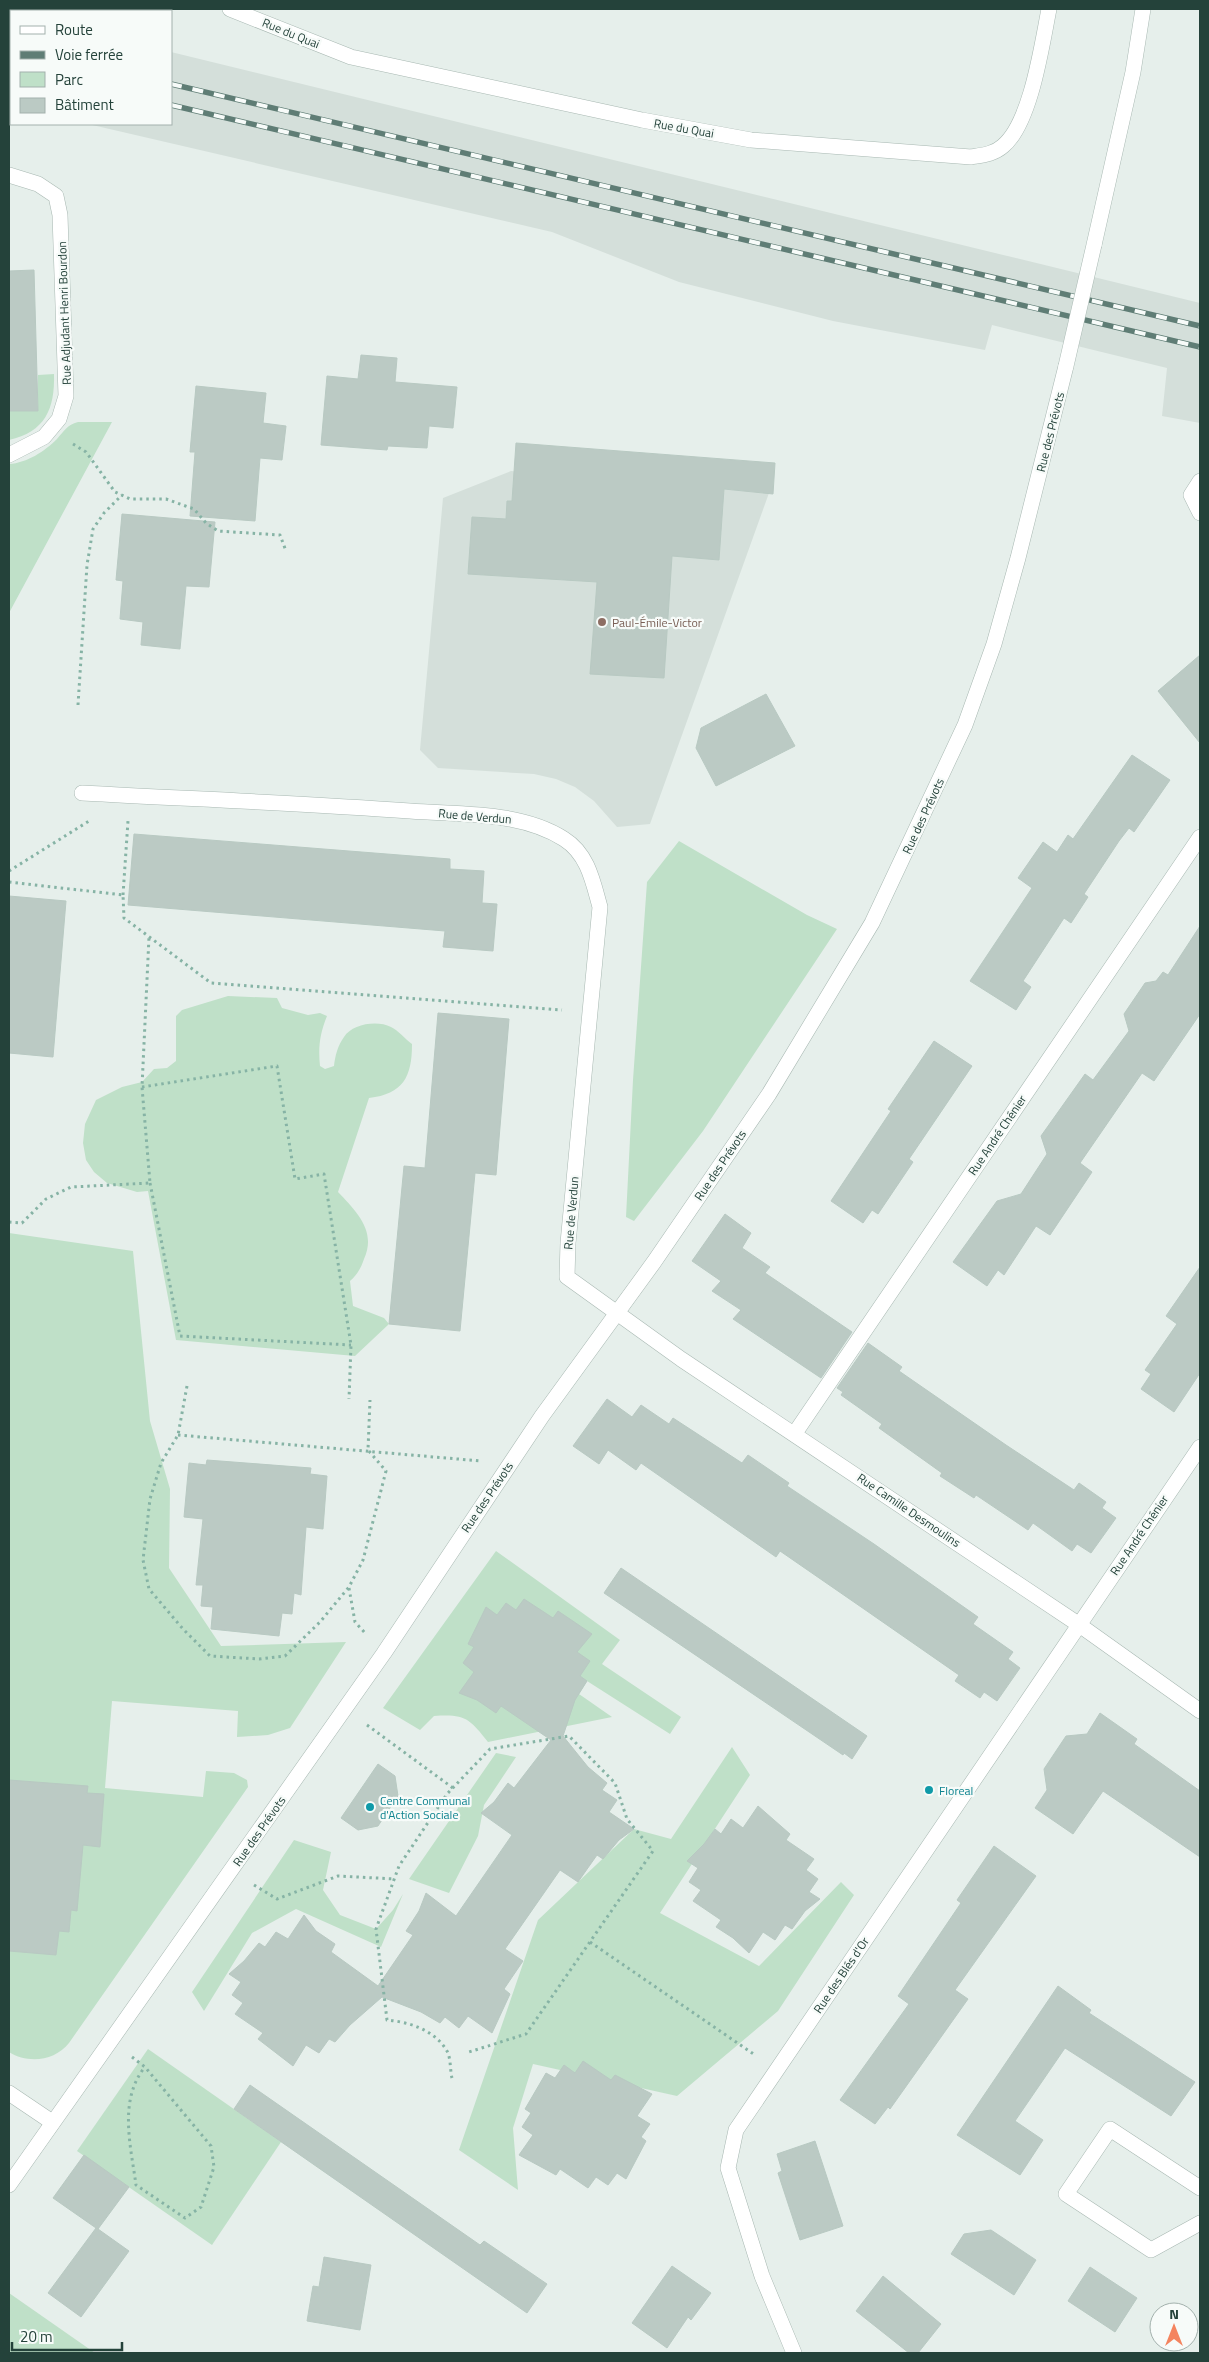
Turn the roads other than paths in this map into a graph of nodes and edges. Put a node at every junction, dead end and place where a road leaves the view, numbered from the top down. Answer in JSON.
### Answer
{"nodes":[{"id":1,"x":230,"y":9,"type":"edge"},
{"id":2,"x":1050,"y":9,"type":"edge"},
{"id":3,"x":1143,"y":9,"type":"edge"},
{"id":4,"x":9,"y":175,"type":"edge"},
{"id":5,"x":9,"y":455,"type":"edge"},
{"id":6,"x":1200,"y":481,"type":"edge"},
{"id":7,"x":1200,"y":513,"type":"edge"},
{"id":8,"x":82,"y":793,"type":"dead end"},
{"id":9,"x":1200,"y":837,"type":"edge"},
{"id":10,"x":616,"y":1311,"type":"junction"},
{"id":11,"x":795,"y":1433,"type":"junction"},
{"id":12,"x":1200,"y":1447,"type":"edge"},
{"id":13,"x":1078,"y":1624,"type":"junction"},
{"id":14,"x":1200,"y":1711,"type":"edge"},
{"id":15,"x":9,"y":2094,"type":"edge"},
{"id":16,"x":52,"y":2122,"type":"junction"},
{"id":17,"x":9,"y":2185,"type":"edge"},
{"id":18,"x":1200,"y":2188,"type":"edge"},
{"id":19,"x":1200,"y":2223,"type":"edge"},
{"id":20,"x":794,"y":2353,"type":"edge"}],
"edges":[{"from":1,"to":2,"type":"street","name":"Rue du Quai"},
{"from":3,"to":10,"type":"street","name":"Rue des Prévots","bridge":true},
{"from":4,"to":5,"type":"street","name":"Rue Adjudant Henri Bourdon"},
{"from":6,"to":7,"type":"street"},
{"from":8,"to":10,"type":"street","name":"Rue de Verdun"},
{"from":9,"to":11,"type":"street","name":"Rue André Chénier"},
{"from":10,"to":11,"type":"street","name":"Rue Camille Desmoulins"},
{"from":10,"to":16,"type":"street","name":"Rue des Prévots"},
{"from":11,"to":13,"type":"street","name":"Rue Camille Desmoulins"},
{"from":12,"to":13,"type":"street","name":"Rue André Chénier"},
{"from":13,"to":14,"type":"street","name":"Rue Camille Desmoulins"},
{"from":13,"to":20,"type":"street","name":"Rue des Blés d'Or"},
{"from":15,"to":16,"type":"street"},
{"from":16,"to":17,"type":"street","name":"Rue des Prévots"},
{"from":18,"to":19,"type":"street"}]}
